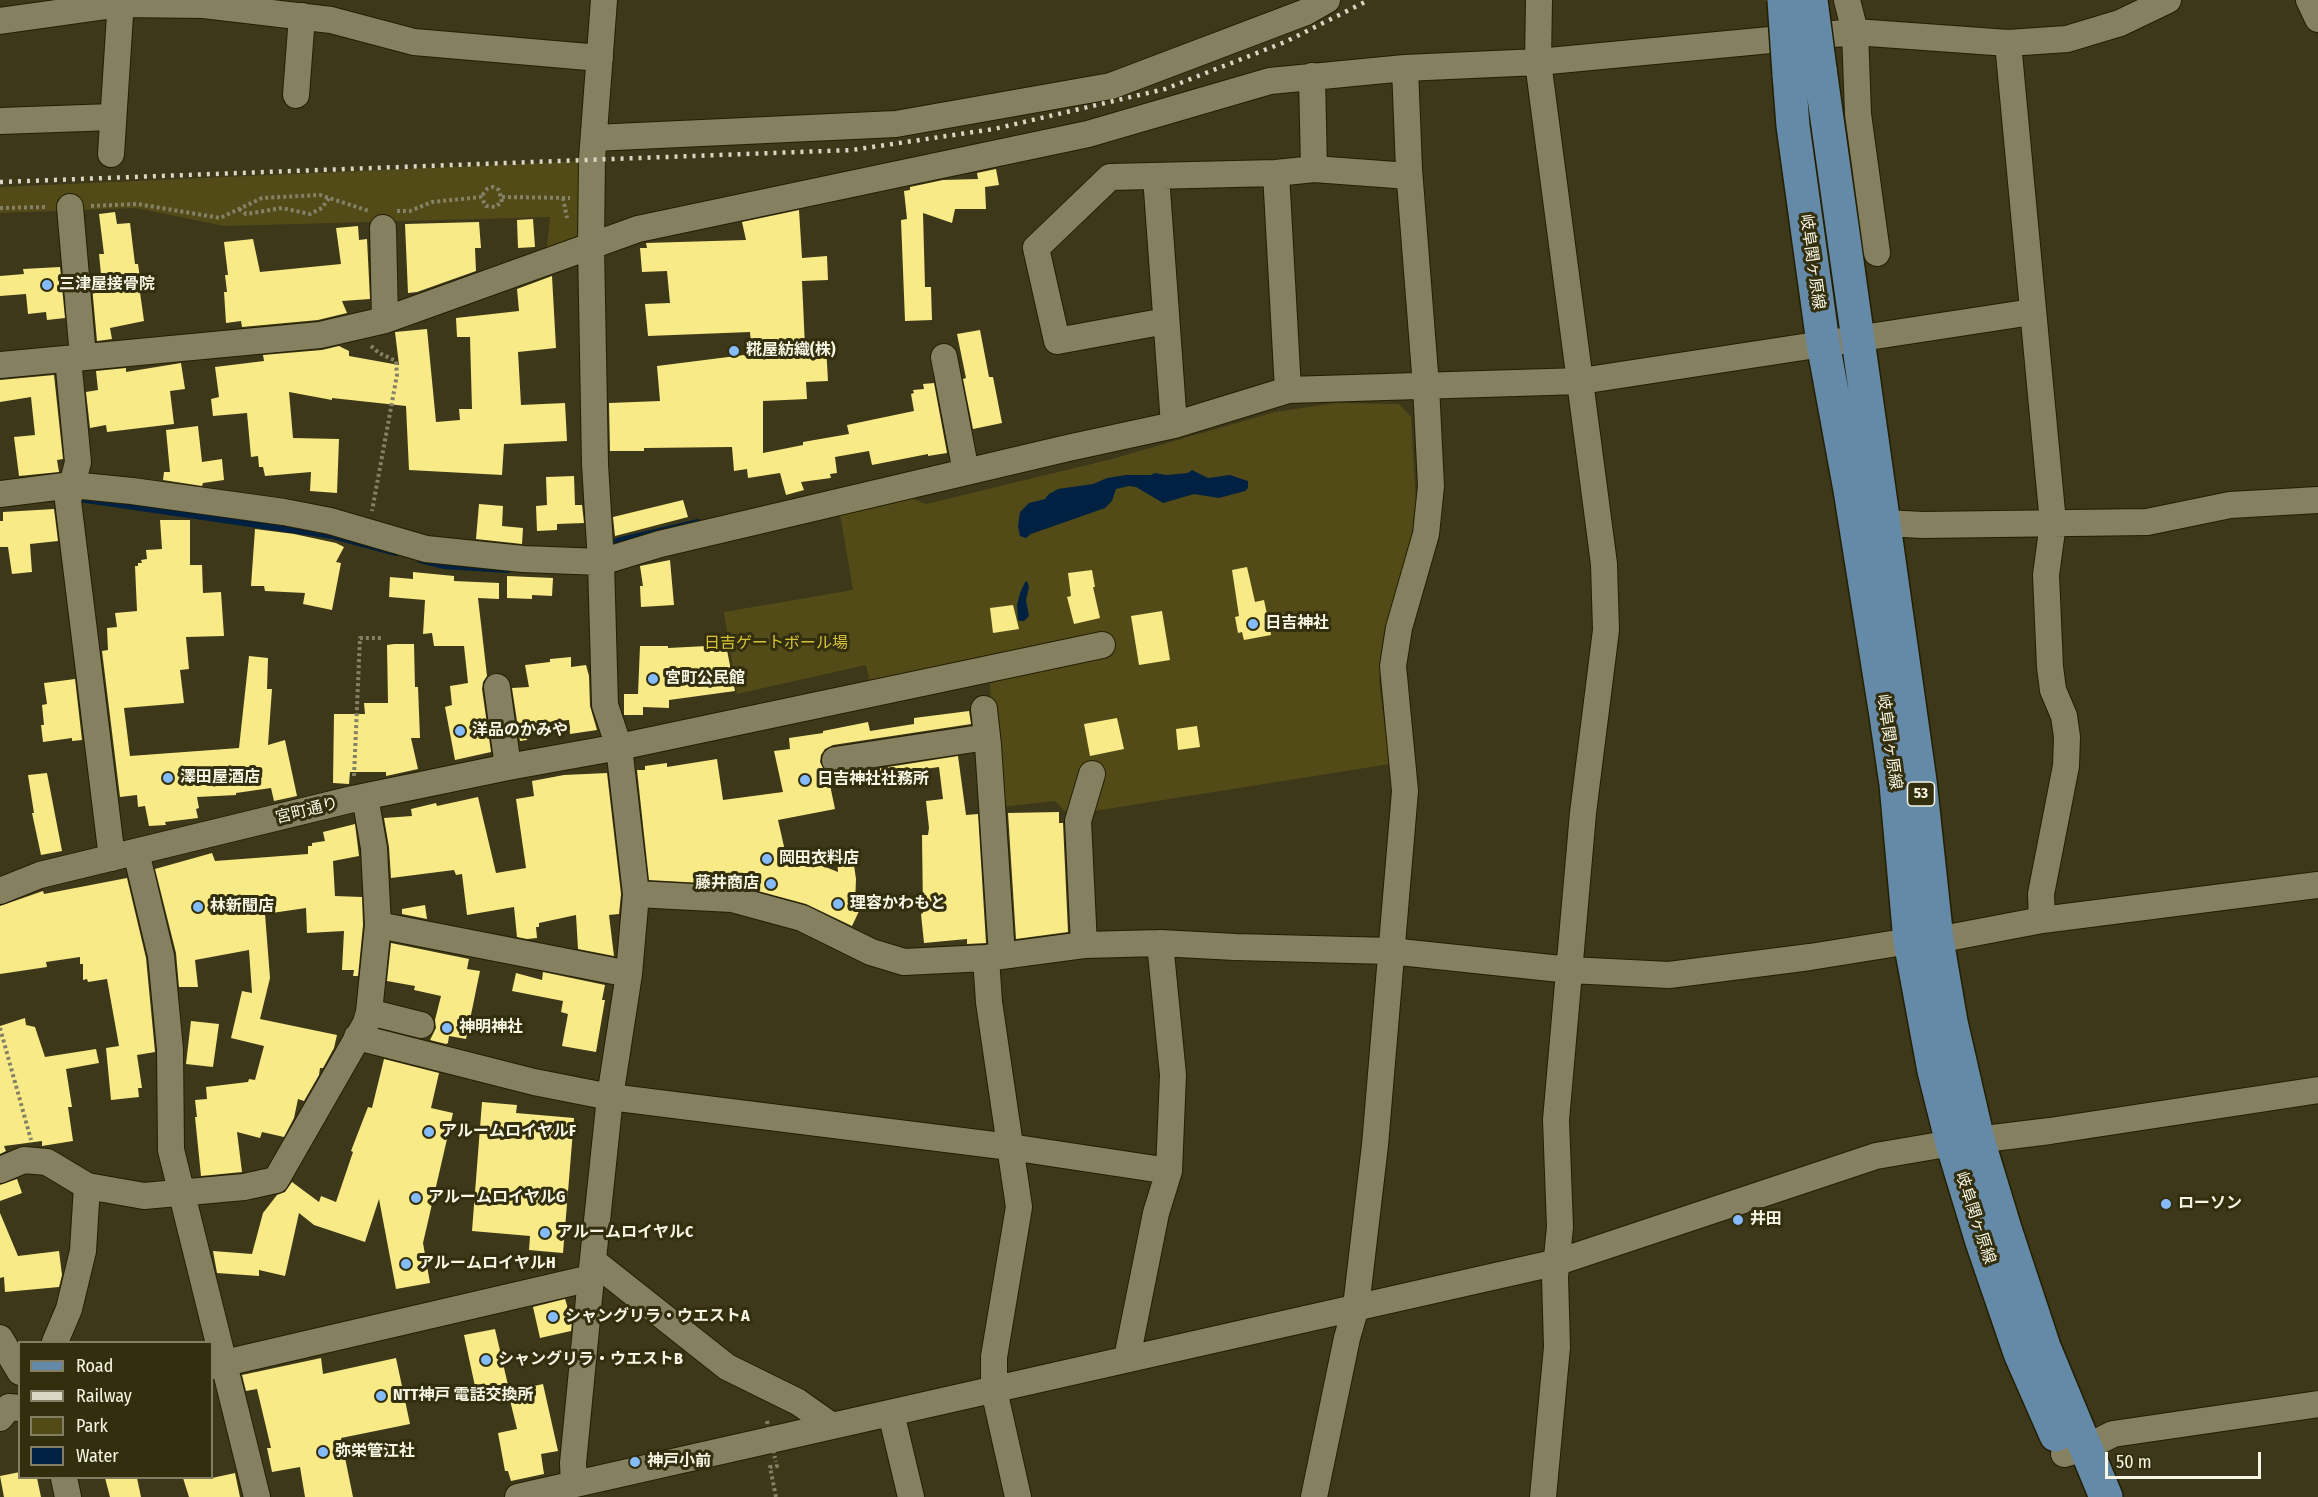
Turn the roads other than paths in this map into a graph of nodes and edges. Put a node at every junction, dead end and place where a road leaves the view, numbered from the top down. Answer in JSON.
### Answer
{"nodes":[{"id":1,"x":604,"y":0,"type":"edge"},
{"id":2,"x":1327,"y":0,"type":"edge"},
{"id":3,"x":1539,"y":0,"type":"edge"},
{"id":4,"x":1784,"y":0,"type":"edge"},
{"id":5,"x":1810,"y":0,"type":"edge"},
{"id":6,"x":1847,"y":0,"type":"edge"},
{"id":7,"x":2168,"y":0,"type":"edge"},
{"id":8,"x":2309,"y":0,"type":"edge"},
{"id":9,"x":121,"y":2,"type":"edge"},
{"id":10,"x":302,"y":16,"type":"junction"},
{"id":11,"x":2318,"y":19,"type":"edge"},
{"id":12,"x":0,"y":21,"type":"edge"},
{"id":13,"x":1856,"y":32,"type":"junction"},
{"id":14,"x":2008,"y":43,"type":"junction"},
{"id":15,"x":600,"y":58,"type":"junction"},
{"id":16,"x":1538,"y":62,"type":"junction"},
{"id":17,"x":1405,"y":68,"type":"junction"},
{"id":18,"x":1805,"y":72,"type":"junction"},
{"id":19,"x":1312,"y":76,"type":"junction"},
{"id":20,"x":296,"y":95,"type":"dead end"},
{"id":21,"x":113,"y":117,"type":"junction"},
{"id":22,"x":0,"y":121,"type":"edge"},
{"id":23,"x":594,"y":138,"type":"junction"},
{"id":24,"x":111,"y":154,"type":"dead end"},
{"id":25,"x":1314,"y":168,"type":"junction"},
{"id":26,"x":1276,"y":173,"type":"junction"},
{"id":27,"x":1156,"y":176,"type":"junction"},
{"id":28,"x":1409,"y":176,"type":"junction"},
{"id":29,"x":70,"y":207,"type":"road end"},
{"id":30,"x":383,"y":217,"type":"road end"},
{"id":31,"x":591,"y":245,"type":"junction"},
{"id":32,"x":1877,"y":253,"type":"dead end"},
{"id":33,"x":2032,"y":312,"type":"junction"},
{"id":34,"x":385,"y":320,"type":"junction"},
{"id":35,"x":1166,"y":321,"type":"junction"},
{"id":36,"x":1858,"y":339,"type":"junction"},
{"id":37,"x":1823,"y":343,"type":"junction"},
{"id":38,"x":944,"y":357,"type":"dead end"},
{"id":39,"x":75,"y":358,"type":"junction"},
{"id":40,"x":0,"y":365,"type":"edge"},
{"id":41,"x":1581,"y":381,"type":"junction"},
{"id":42,"x":1426,"y":386,"type":"junction"},
{"id":43,"x":1288,"y":390,"type":"junction"},
{"id":44,"x":1174,"y":425,"type":"junction"},
{"id":45,"x":966,"y":472,"type":"junction"},
{"id":46,"x":72,"y":485,"type":"junction"},
{"id":47,"x":0,"y":494,"type":"edge"},
{"id":48,"x":2318,"y":500,"type":"edge"},
{"id":49,"x":1885,"y":523,"type":"junction"},
{"id":50,"x":2053,"y":523,"type":"junction"},
{"id":51,"x":601,"y":562,"type":"junction"},
{"id":52,"x":1102,"y":645,"type":"dead end"},
{"id":53,"x":497,"y":687,"type":"dead end"},
{"id":54,"x":984,"y":709,"type":"dead end"},
{"id":55,"x":987,"y":737,"type":"junction"},
{"id":56,"x":619,"y":747,"type":"junction"},
{"id":57,"x":835,"y":760,"type":"dead end"},
{"id":58,"x":508,"y":767,"type":"junction"},
{"id":59,"x":1092,"y":774,"type":"dead end"},
{"id":60,"x":359,"y":798,"type":"junction"},
{"id":61,"x":136,"y":852,"type":"junction"},
{"id":62,"x":112,"y":858,"type":"junction"},
{"id":63,"x":2318,"y":885,"type":"edge"},
{"id":64,"x":0,"y":891,"type":"edge"},
{"id":65,"x":636,"y":894,"type":"junction"},
{"id":66,"x":2042,"y":920,"type":"junction"},
{"id":67,"x":378,"y":925,"type":"junction"},
{"id":68,"x":1923,"y":940,"type":"junction"},
{"id":69,"x":1160,"y":943,"type":"junction"},
{"id":70,"x":1083,"y":945,"type":"junction"},
{"id":71,"x":1390,"y":951,"type":"junction"},
{"id":72,"x":994,"y":957,"type":"junction"},
{"id":73,"x":1570,"y":970,"type":"junction"},
{"id":74,"x":629,"y":974,"type":"junction"},
{"id":75,"x":369,"y":1012,"type":"junction"},
{"id":76,"x":421,"y":1024,"type":"dead end"},
{"id":77,"x":357,"y":1037,"type":"junction"},
{"id":78,"x":2318,"y":1090,"type":"edge"},
{"id":79,"x":610,"y":1097,"type":"junction"},
{"id":80,"x":1965,"y":1141,"type":"junction"},
{"id":81,"x":1010,"y":1147,"type":"junction"},
{"id":82,"x":0,"y":1170,"type":"edge"},
{"id":83,"x":1169,"y":1171,"type":"junction"},
{"id":84,"x":87,"y":1186,"type":"junction"},
{"id":85,"x":182,"y":1194,"type":"junction"},
{"id":86,"x":1558,"y":1262,"type":"junction"},
{"id":87,"x":592,"y":1269,"type":"junction"},
{"id":88,"x":1356,"y":1307,"type":"junction"},
{"id":89,"x":0,"y":1338,"type":"edge"},
{"id":90,"x":55,"y":1341,"type":"edge"},
{"id":91,"x":212,"y":1341,"type":"edge"},
{"id":92,"x":213,"y":1345,"type":"edge"},
{"id":93,"x":1127,"y":1358,"type":"junction"},
{"id":94,"x":217,"y":1364,"type":"edge"},
{"id":95,"x":18,"y":1369,"type":"edge"},
{"id":96,"x":994,"y":1390,"type":"junction"},
{"id":97,"x":2318,"y":1404,"type":"edge"},
{"id":98,"x":891,"y":1413,"type":"junction"},
{"id":99,"x":832,"y":1426,"type":"junction"},
{"id":100,"x":2074,"y":1451,"type":"junction"},
{"id":101,"x":64,"y":1479,"type":"edge"},
{"id":102,"x":574,"y":1484,"type":"junction"},
{"id":103,"x":68,"y":1497,"type":"edge"},
{"id":104,"x":257,"y":1497,"type":"edge"},
{"id":105,"x":518,"y":1497,"type":"edge"},
{"id":106,"x":911,"y":1497,"type":"edge"},
{"id":107,"x":1018,"y":1497,"type":"edge"},
{"id":108,"x":1314,"y":1497,"type":"edge"},
{"id":109,"x":1542,"y":1497,"type":"edge"},
{"id":110,"x":2084,"y":1497,"type":"edge"},
{"id":111,"x":2106,"y":1497,"type":"edge"}],
"edges":[{"from":1,"to":15,"type":"street"},
{"from":2,"to":23,"type":"street"},
{"from":3,"to":16,"type":"street"},
{"from":4,"to":18,"type":"main road","name":"岐阜関ヶ原線","number":"53","bridge":true},
{"from":5,"to":18,"type":"main road","name":"岐阜関ヶ原線","number":"53","bridge":true},
{"from":6,"to":13,"type":"street"},
{"from":7,"to":14,"type":"street"},
{"from":8,"to":11,"type":"street"},
{"from":9,"to":10,"type":"street"},
{"from":9,"to":12,"type":"street"},
{"from":9,"to":21,"type":"street"},
{"from":10,"to":15,"type":"street"},
{"from":10,"to":20,"type":"street"},
{"from":13,"to":14,"type":"street"},
{"from":13,"to":16,"type":"street"},
{"from":13,"to":32,"type":"street"},
{"from":14,"to":33,"type":"street"},
{"from":15,"to":23,"type":"street"},
{"from":16,"to":17,"type":"street"},
{"from":16,"to":41,"type":"street"},
{"from":17,"to":19,"type":"street"},
{"from":17,"to":28,"type":"street"},
{"from":18,"to":36,"type":"main road","name":"岐阜関ヶ原線","number":"53"},
{"from":18,"to":37,"type":"main road","name":"岐阜関ヶ原線","number":"53"},
{"from":19,"to":25,"type":"street"},
{"from":19,"to":31,"type":"street"},
{"from":21,"to":22,"type":"street"},
{"from":21,"to":24,"type":"street"},
{"from":23,"to":31,"type":"street"},
{"from":25,"to":26,"type":"street"},
{"from":25,"to":28,"type":"street"},
{"from":26,"to":27,"type":"street"},
{"from":26,"to":43,"type":"street"},
{"from":27,"to":35,"type":"street"},
{"from":27,"to":35,"type":"street"},
{"from":28,"to":42,"type":"street"},
{"from":29,"to":39,"type":"street"},
{"from":30,"to":34,"type":"street"},
{"from":31,"to":34,"type":"street"},
{"from":31,"to":51,"type":"street"},
{"from":33,"to":36,"type":"street"},
{"from":33,"to":50,"type":"street"},
{"from":34,"to":39,"type":"street"},
{"from":35,"to":44,"type":"street"},
{"from":36,"to":37,"type":"street"},
{"from":36,"to":49,"type":"main road","name":"岐阜関ヶ原線","number":"53"},
{"from":37,"to":41,"type":"street"},
{"from":37,"to":68,"type":"main road","name":"岐阜関ヶ原線","number":"53"},
{"from":38,"to":45,"type":"street"},
{"from":39,"to":40,"type":"street"},
{"from":39,"to":46,"type":"street"},
{"from":41,"to":42,"type":"street"},
{"from":41,"to":73,"type":"street"},
{"from":42,"to":43,"type":"street"},
{"from":42,"to":71,"type":"street"},
{"from":43,"to":44,"type":"street"},
{"from":44,"to":45,"type":"street"},
{"from":45,"to":51,"type":"street"},
{"from":46,"to":47,"type":"street"},
{"from":46,"to":51,"type":"street"},
{"from":46,"to":62,"type":"street"},
{"from":48,"to":50,"type":"street"},
{"from":49,"to":50,"type":"street"},
{"from":49,"to":68,"type":"main road","name":"岐阜関ヶ原線","number":"53"},
{"from":50,"to":66,"type":"street"},
{"from":51,"to":56,"type":"street"},
{"from":52,"to":56,"type":"street","name":"宮町通り"},
{"from":53,"to":58,"type":"street"},
{"from":54,"to":55,"type":"street"},
{"from":55,"to":57,"type":"street"},
{"from":55,"to":72,"type":"street"},
{"from":56,"to":58,"type":"street","name":"宮町通り"},
{"from":56,"to":65,"type":"street"},
{"from":58,"to":60,"type":"street","name":"宮町通り"},
{"from":59,"to":70,"type":"street"},
{"from":60,"to":61,"type":"street","name":"宮町通り"},
{"from":60,"to":67,"type":"street"},
{"from":61,"to":62,"type":"street","name":"宮町通り"},
{"from":61,"to":85,"type":"street"},
{"from":62,"to":64,"type":"street","name":"宮町通り"},
{"from":63,"to":66,"type":"street"},
{"from":65,"to":72,"type":"street"},
{"from":65,"to":74,"type":"street"},
{"from":66,"to":68,"type":"street"},
{"from":67,"to":74,"type":"street"},
{"from":67,"to":75,"type":"street"},
{"from":68,"to":73,"type":"street"},
{"from":68,"to":80,"type":"main road","name":"岐阜関ヶ原線","number":"53"},
{"from":69,"to":70,"type":"street"},
{"from":69,"to":71,"type":"street"},
{"from":69,"to":83,"type":"street"},
{"from":70,"to":72,"type":"street"},
{"from":71,"to":73,"type":"street"},
{"from":71,"to":88,"type":"street"},
{"from":72,"to":81,"type":"street"},
{"from":73,"to":86,"type":"street"},
{"from":74,"to":79,"type":"street"},
{"from":75,"to":76,"type":"street"},
{"from":75,"to":77,"type":"street"},
{"from":77,"to":79,"type":"street"},
{"from":77,"to":85,"type":"street"},
{"from":78,"to":80,"type":"street"},
{"from":79,"to":81,"type":"street"},
{"from":79,"to":87,"type":"street"},
{"from":80,"to":86,"type":"street"},
{"from":80,"to":100,"type":"main road","name":"岐阜関ヶ原線","number":"53"},
{"from":81,"to":83,"type":"street"},
{"from":81,"to":96,"type":"street"},
{"from":82,"to":84,"type":"street"},
{"from":83,"to":93,"type":"street"},
{"from":84,"to":85,"type":"street"},
{"from":84,"to":90,"type":"street"},
{"from":85,"to":91,"type":"street"},
{"from":86,"to":88,"type":"street"},
{"from":86,"to":109,"type":"street"},
{"from":87,"to":94,"type":"street"},
{"from":87,"to":99,"type":"street"},
{"from":87,"to":102,"type":"street"},
{"from":88,"to":93,"type":"street"},
{"from":88,"to":108,"type":"street"},
{"from":89,"to":95,"type":"street"},
{"from":92,"to":94,"type":"street"},
{"from":93,"to":96,"type":"street"},
{"from":94,"to":104,"type":"street"},
{"from":96,"to":98,"type":"street"},
{"from":96,"to":107,"type":"street"},
{"from":97,"to":100,"type":"street"},
{"from":98,"to":99,"type":"street"},
{"from":98,"to":106,"type":"street"},
{"from":99,"to":102,"type":"street"},
{"from":100,"to":110,"type":"main road","name":"岐阜関ヶ原線","number":"53"},
{"from":100,"to":111,"type":"main road","name":"岐阜関ヶ原線","number":"53"},
{"from":101,"to":103,"type":"street"},
{"from":102,"to":105,"type":"street"}]}
